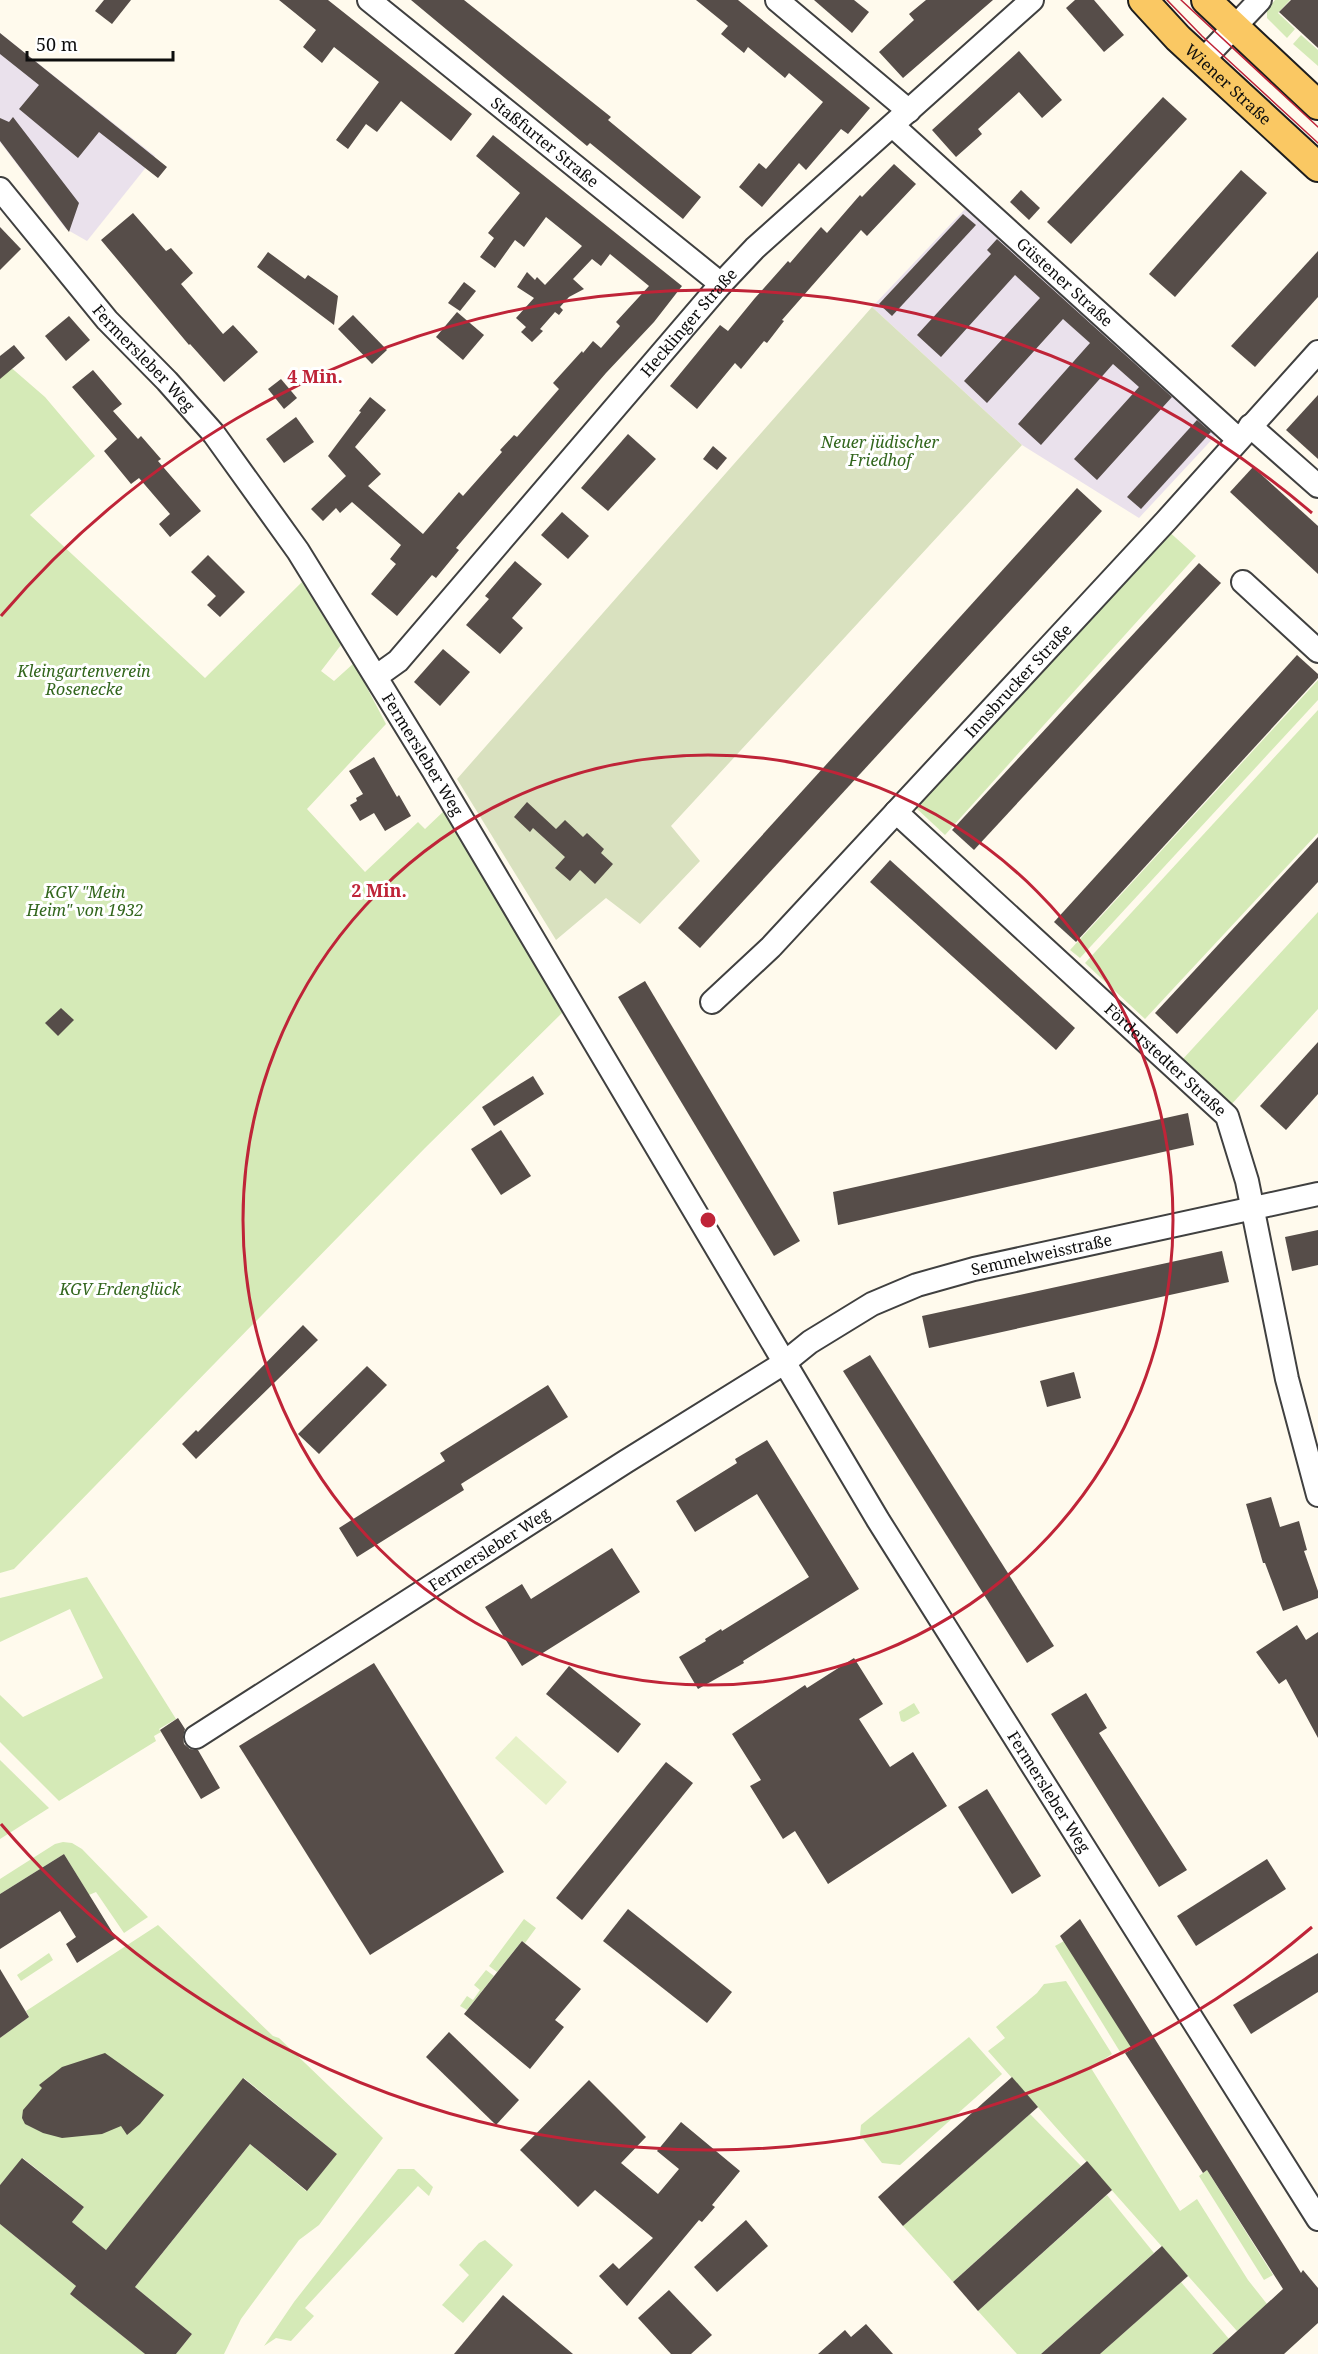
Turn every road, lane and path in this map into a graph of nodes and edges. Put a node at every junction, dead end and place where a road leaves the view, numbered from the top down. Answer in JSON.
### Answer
{"nodes":[{"id":1,"x":369,"y":0,"type":"edge"},
{"id":2,"x":777,"y":0,"type":"edge"},
{"id":3,"x":1032,"y":0,"type":"edge"},
{"id":4,"x":1143,"y":0,"type":"edge"},
{"id":5,"x":1206,"y":0,"type":"edge"},
{"id":6,"x":1260,"y":0,"type":"edge"},
{"id":7,"x":1233,"y":27,"type":"junction"},
{"id":8,"x":1202,"y":61,"type":"junction"},
{"id":9,"x":1318,"y":105,"type":"edge"},
{"id":10,"x":901,"y":118,"type":"junction"},
{"id":11,"x":1318,"y":167,"type":"edge"},
{"id":12,"x":0,"y":189,"type":"edge"},
{"id":13,"x":721,"y":284,"type":"junction"},
{"id":14,"x":1318,"y":352,"type":"edge"},
{"id":15,"x":1244,"y":432,"type":"junction"},
{"id":16,"x":1318,"y":486,"type":"edge"},
{"id":17,"x":1243,"y":582,"type":"dead end"},
{"id":18,"x":1318,"y":651,"type":"edge"},
{"id":19,"x":377,"y":676,"type":"junction"},
{"id":20,"x":896,"y":812,"type":"junction"},
{"id":21,"x":712,"y":1002,"type":"dead end"},
{"id":22,"x":1318,"y":1194,"type":"edge"},
{"id":23,"x":1252,"y":1207,"type":"junction"},
{"id":24,"x":784,"y":1363,"type":"junction"},
{"id":25,"x":1318,"y":1495,"type":"edge"},
{"id":26,"x":196,"y":1737,"type":"dead end"},
{"id":27,"x":1318,"y":2219,"type":"edge"}],
"edges":[{"from":1,"to":13,"type":"street","name":"Staßfurter Straße"},
{"from":2,"to":10,"type":"street","name":"Güstener Straße"},
{"from":3,"to":10,"type":"street","name":"Hecklinger Straße"},
{"from":4,"to":8,"type":"main road","name":"Wiener Straße"},
{"from":5,"to":7,"type":"main road"},
{"from":6,"to":7,"type":"street"},
{"from":7,"to":8,"type":"street"},
{"from":7,"to":9,"type":"main road"},
{"from":8,"to":11,"type":"main road","name":"Wiener Straße"},
{"from":10,"to":13,"type":"street","name":"Hecklinger Straße"},
{"from":10,"to":15,"type":"street","name":"Güstener Straße"},
{"from":12,"to":19,"type":"street","name":"Fermersleber Weg"},
{"from":13,"to":19,"type":"street","name":"Hecklinger Straße"},
{"from":14,"to":15,"type":"street","name":"Innsbrucker Straße"},
{"from":15,"to":16,"type":"street","name":"Güstener Straße"},
{"from":15,"to":20,"type":"street","name":"Innsbrucker Straße"},
{"from":17,"to":18,"type":"street"},
{"from":19,"to":24,"type":"street","name":"Fermersleber Weg"},
{"from":20,"to":21,"type":"street","name":"Innsbrucker Straße"},
{"from":20,"to":23,"type":"street","name":"Förderstedter Straße"},
{"from":22,"to":23,"type":"street","name":"Semmelweisstraße"},
{"from":23,"to":24,"type":"street","name":"Semmelweisstraße"},
{"from":23,"to":25,"type":"street","name":"Förderstedter Straße"},
{"from":24,"to":26,"type":"street","name":"Fermersleber Weg"},
{"from":24,"to":27,"type":"street","name":"Fermersleber Weg"}]}
